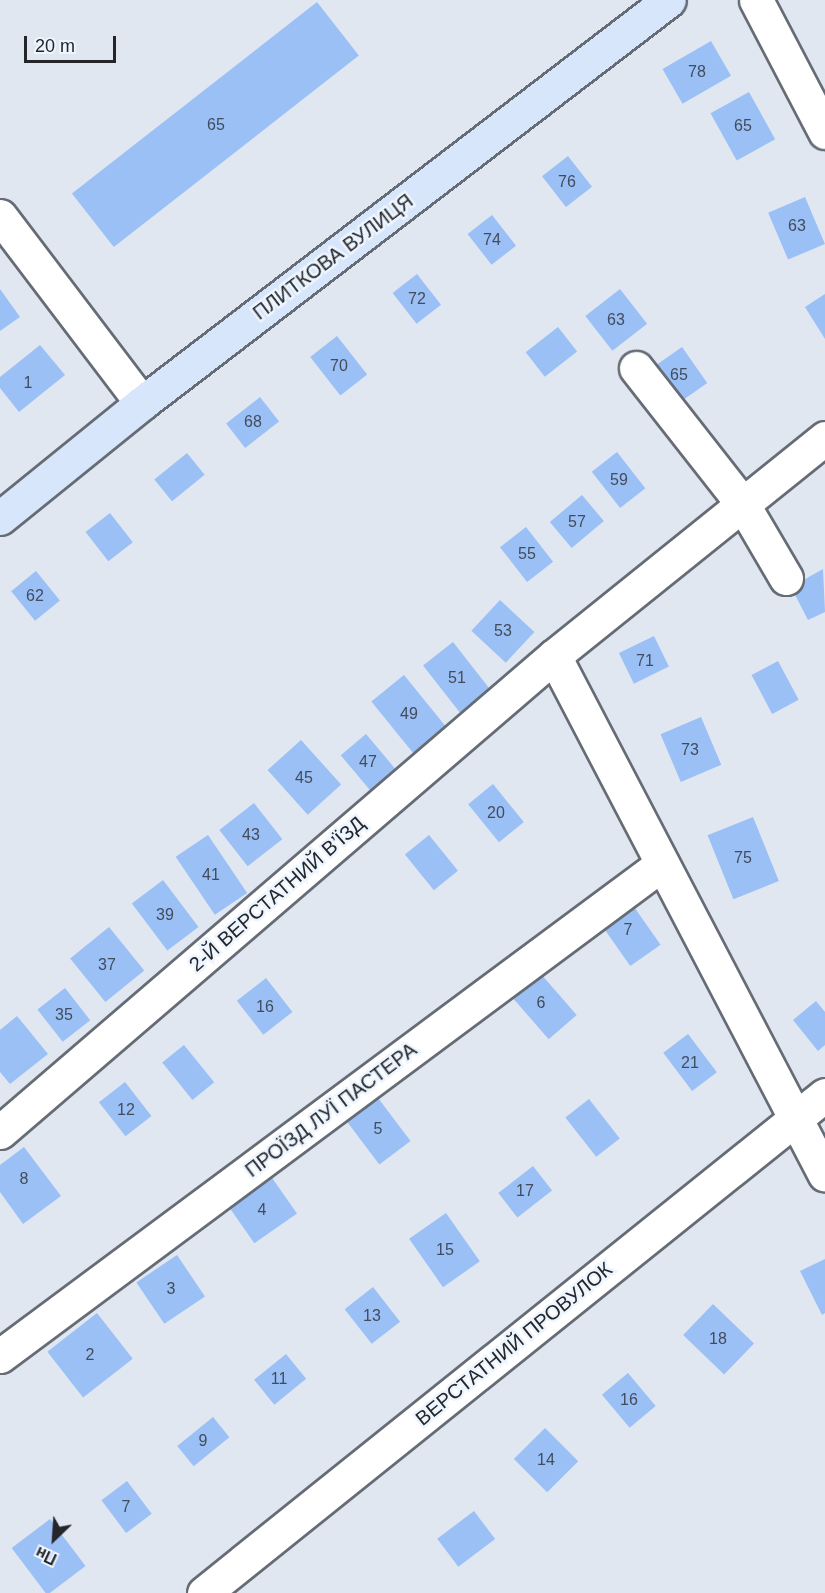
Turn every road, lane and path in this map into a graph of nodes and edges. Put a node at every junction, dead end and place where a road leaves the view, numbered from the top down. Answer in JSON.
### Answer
{"nodes":[{"id":1,"x":669,"y":0,"type":"edge"},
{"id":2,"x":756,"y":0,"type":"edge"},
{"id":3,"x":825,"y":132,"type":"edge"},
{"id":4,"x":0,"y":216,"type":"edge"},
{"id":5,"x":636,"y":368,"type":"dead end"},
{"id":6,"x":142,"y":404,"type":"junction"},
{"id":7,"x":825,"y":438,"type":"edge"},
{"id":8,"x":742,"y":503,"type":"junction"},
{"id":9,"x":0,"y":518,"type":"edge"},
{"id":10,"x":786,"y":578,"type":"dead end"},
{"id":11,"x":554,"y":656,"type":"junction"},
{"id":12,"x":662,"y":864,"type":"junction"},
{"id":13,"x":825,"y":1095,"type":"edge"},
{"id":14,"x":794,"y":1118,"type":"junction"},
{"id":15,"x":0,"y":1132,"type":"edge"},
{"id":16,"x":825,"y":1175,"type":"edge"},
{"id":17,"x":0,"y":1356,"type":"edge"},
{"id":18,"x":204,"y":1593,"type":"edge"}],
"edges":[{"from":1,"to":6,"type":"street","name":"ПЛИТКОВА ВУЛИЦЯ"},
{"from":2,"to":3,"type":"street"},
{"from":4,"to":6,"type":"street"},
{"from":5,"to":8,"type":"street"},
{"from":6,"to":9,"type":"street","name":"ПЛИТКОВА ВУЛИЦЯ"},
{"from":7,"to":8,"type":"street","name":"2-Й ВЕРСТАТНИЙ В’ЇЗД"},
{"from":8,"to":10,"type":"street"},
{"from":8,"to":11,"type":"street","name":"2-Й ВЕРСТАТНИЙ В’ЇЗД"},
{"from":11,"to":12,"type":"street"},
{"from":11,"to":15,"type":"street","name":"2-Й ВЕРСТАТНИЙ В’ЇЗД"},
{"from":12,"to":14,"type":"street"},
{"from":12,"to":17,"type":"street","name":"ПРОЇЗД ЛУЇ ПАСТЕРА"},
{"from":13,"to":14,"type":"street","name":"ВЕРСТАТНИЙ ПРОВУЛОК"},
{"from":14,"to":16,"type":"street"},
{"from":14,"to":18,"type":"street","name":"ВЕРСТАТНИЙ ПРОВУЛОК"}]}
